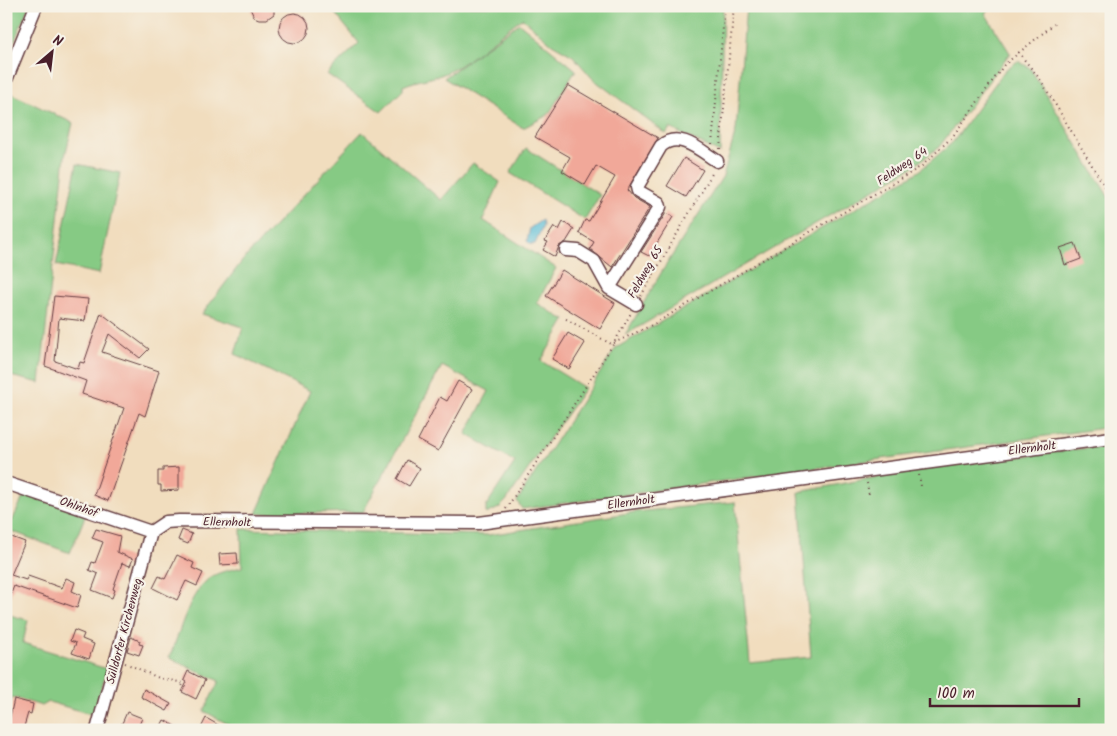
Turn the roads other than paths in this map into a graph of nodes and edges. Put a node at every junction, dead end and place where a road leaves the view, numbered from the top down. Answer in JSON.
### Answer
{"nodes":[{"id":1,"x":36,"y":6,"type":"edge"},
{"id":2,"x":6,"y":80,"type":"edge"},
{"id":3,"x":712,"y":158,"type":"road end"},
{"id":4,"x":566,"y":250,"type":"dead end"},
{"id":5,"x":609,"y":288,"type":"junction"},
{"id":6,"x":636,"y":304,"type":"road end"},
{"id":7,"x":1111,"y":438,"type":"edge"},
{"id":8,"x":6,"y":483,"type":"edge"},
{"id":9,"x":151,"y":532,"type":"junction"},
{"id":10,"x":97,"y":730,"type":"edge"}],
"edges":[{"from":1,"to":2,"type":"street"},
{"from":3,"to":5,"type":"street"},
{"from":4,"to":5,"type":"street"},
{"from":5,"to":6,"type":"street"},
{"from":7,"to":9,"type":"street","name":"Ellernholt"},
{"from":8,"to":9,"type":"street","name":"Ohlnhof"},
{"from":9,"to":10,"type":"street","name":"Sülldorfer Kirchenweg"}]}
